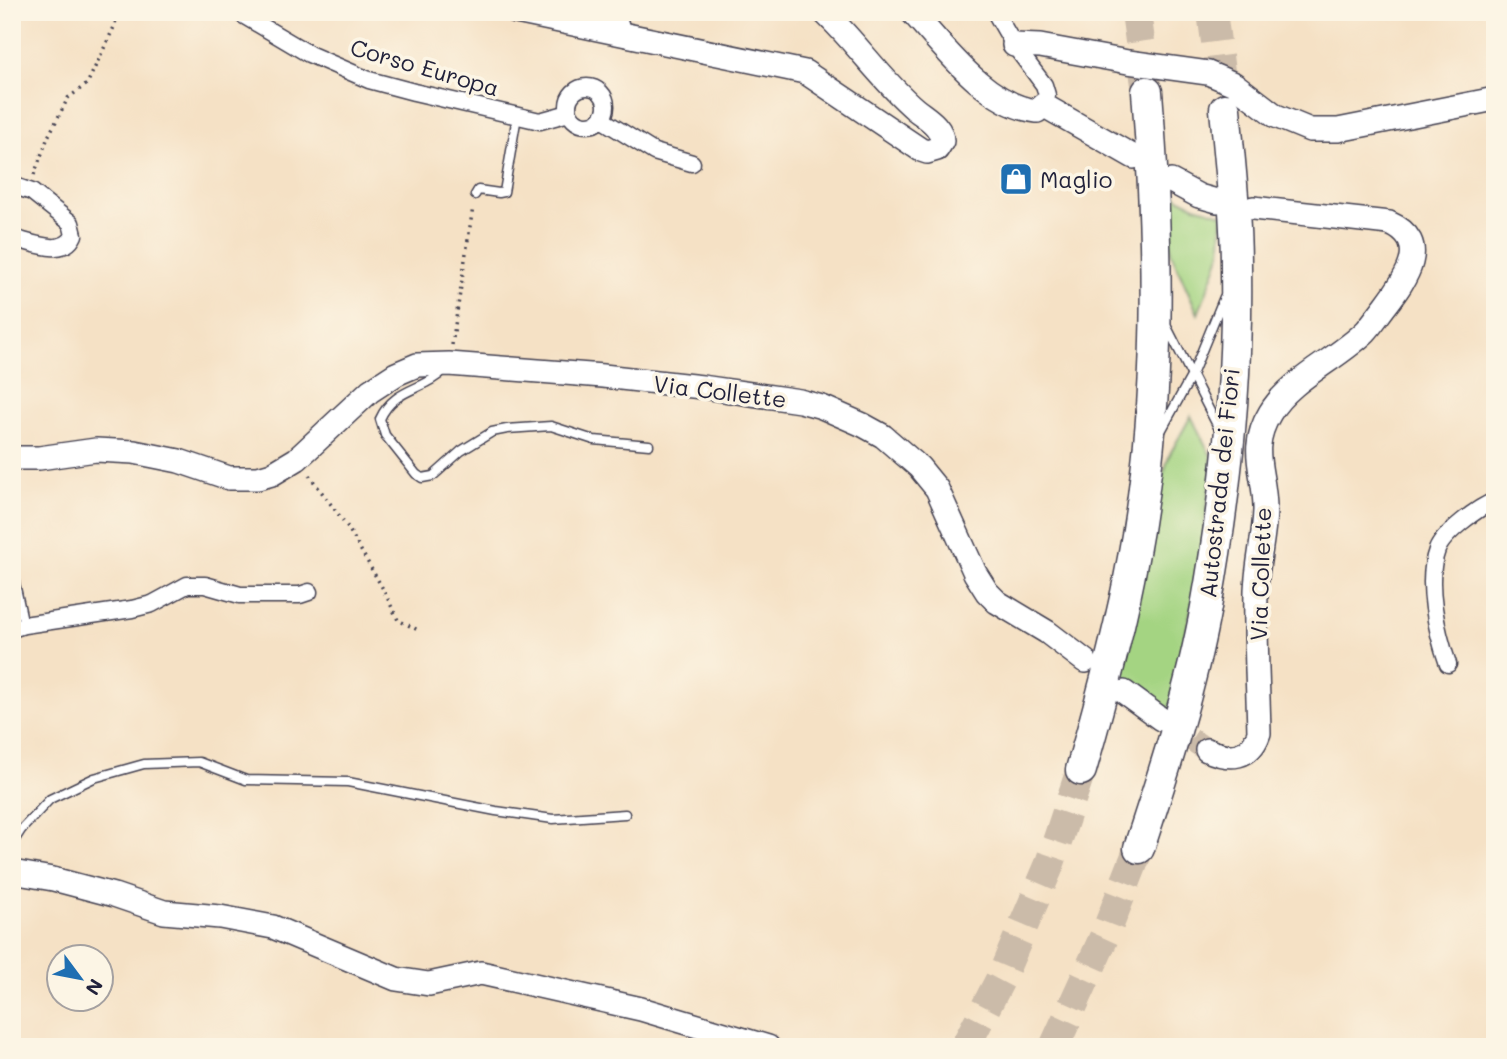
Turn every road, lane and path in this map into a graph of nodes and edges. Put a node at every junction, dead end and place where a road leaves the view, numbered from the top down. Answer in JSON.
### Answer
{"nodes":[{"id":1,"x":117,"y":12,"type":"edge"},
{"id":2,"x":238,"y":12,"type":"edge"},
{"id":3,"x":516,"y":12,"type":"edge"},
{"id":4,"x":614,"y":12,"type":"edge"},
{"id":5,"x":824,"y":12,"type":"edge"},
{"id":6,"x":912,"y":12,"type":"edge"},
{"id":7,"x":995,"y":12,"type":"edge"},
{"id":8,"x":623,"y":35,"type":"junction"},
{"id":9,"x":1014,"y":45,"type":"junction"},
{"id":10,"x":1147,"y":92,"type":"tunnel mouth"},
{"id":11,"x":1495,"y":99,"type":"edge"},
{"id":12,"x":1043,"y":105,"type":"junction"},
{"id":13,"x":1225,"y":109,"type":"tunnel mouth"},
{"id":14,"x":569,"y":113,"type":"junction"},
{"id":15,"x":517,"y":116,"type":"junction"},
{"id":16,"x":601,"y":119,"type":"junction"},
{"id":17,"x":1134,"y":157,"type":"dead end"},
{"id":18,"x":692,"y":163,"type":"dead end"},
{"id":19,"x":1171,"y":181,"type":"dead end"},
{"id":20,"x":19,"y":187,"type":"edge"},
{"id":21,"x":475,"y":195,"type":"joint"},
{"id":22,"x":1217,"y":201,"type":"dead end"},
{"id":23,"x":1253,"y":208,"type":"dead end"},
{"id":24,"x":12,"y":238,"type":"edge"},
{"id":25,"x":1236,"y":269,"type":"junction"},
{"id":26,"x":1156,"y":307,"type":"junction"},
{"id":27,"x":449,"y":364,"type":"junction"},
{"id":28,"x":1192,"y":374,"type":"junction"},
{"id":29,"x":649,"y":445,"type":"dead end"},
{"id":30,"x":1228,"y":447,"type":"junction"},
{"id":31,"x":1147,"y":454,"type":"junction"},
{"id":32,"x":12,"y":458,"type":"edge"},
{"id":33,"x":297,"y":459,"type":"junction"},
{"id":34,"x":1495,"y":501,"type":"edge"},
{"id":35,"x":12,"y":569,"type":"edge"},
{"id":36,"x":309,"y":592,"type":"dead end"},
{"id":37,"x":18,"y":627,"type":"edge"},
{"id":38,"x":418,"y":630,"type":"dead end"},
{"id":39,"x":1085,"y":661,"type":"dead end"},
{"id":40,"x":1448,"y":664,"type":"dead end"},
{"id":41,"x":1124,"y":692,"type":"dead end"},
{"id":42,"x":1161,"y":719,"type":"tunnel mouth"},
{"id":43,"x":1208,"y":750,"type":"tunnel mouth"},
{"id":44,"x":1082,"y":771,"type":"tunnel mouth"},
{"id":45,"x":625,"y":814,"type":"dead end"},
{"id":46,"x":12,"y":844,"type":"edge"},
{"id":47,"x":1139,"y":848,"type":"tunnel mouth"},
{"id":48,"x":12,"y":872,"type":"edge"},
{"id":49,"x":768,"y":1047,"type":"edge"}],
"edges":[{"from":1,"to":20,"type":"path"},
{"from":2,"to":15,"type":"street","name":"Corso Europa"},
{"from":3,"to":8,"type":"street"},
{"from":4,"to":8,"type":"street"},
{"from":5,"to":8,"type":"street"},
{"from":6,"to":12,"type":"street"},
{"from":7,"to":9,"type":"street"},
{"from":9,"to":11,"type":"street"},
{"from":9,"to":12,"type":"street"},
{"from":10,"to":26,"type":"highway"},
{"from":12,"to":17,"type":"street"},
{"from":13,"to":25,"type":"highway","name":"Autostrada dei Fiori"},
{"from":14,"to":15,"type":"street","name":"Corso Europa"},
{"from":14,"to":16,"type":"street","name":"Corso Europa"},
{"from":14,"to":16,"type":"street"},
{"from":15,"to":21,"type":"lane"},
{"from":16,"to":18,"type":"street","name":"Corso Europa"},
{"from":19,"to":22,"type":"street"},
{"from":20,"to":24,"type":"street"},
{"from":21,"to":27,"type":"path"},
{"from":23,"to":43,"type":"street","name":"Via Collette"},
{"from":25,"to":28,"type":"lane"},
{"from":25,"to":30,"type":"highway","name":"Autostrada dei Fiori"},
{"from":26,"to":28,"type":"lane"},
{"from":26,"to":31,"type":"highway"},
{"from":27,"to":29,"type":"lane"},
{"from":27,"to":33,"type":"street","name":"Via Collette"},
{"from":27,"to":39,"type":"street","name":"Via Collette"},
{"from":28,"to":30,"type":"lane"},
{"from":28,"to":31,"type":"lane"},
{"from":30,"to":47,"type":"highway","name":"Autostrada dei Fiori"},
{"from":31,"to":44,"type":"highway"},
{"from":32,"to":33,"type":"street","name":"Via Collette"},
{"from":33,"to":38,"type":"path"},
{"from":34,"to":40,"type":"street"},
{"from":35,"to":37,"type":"lane"},
{"from":36,"to":37,"type":"street"},
{"from":41,"to":42,"type":"street"},
{"from":45,"to":46,"type":"lane"},
{"from":48,"to":49,"type":"street"}]}
